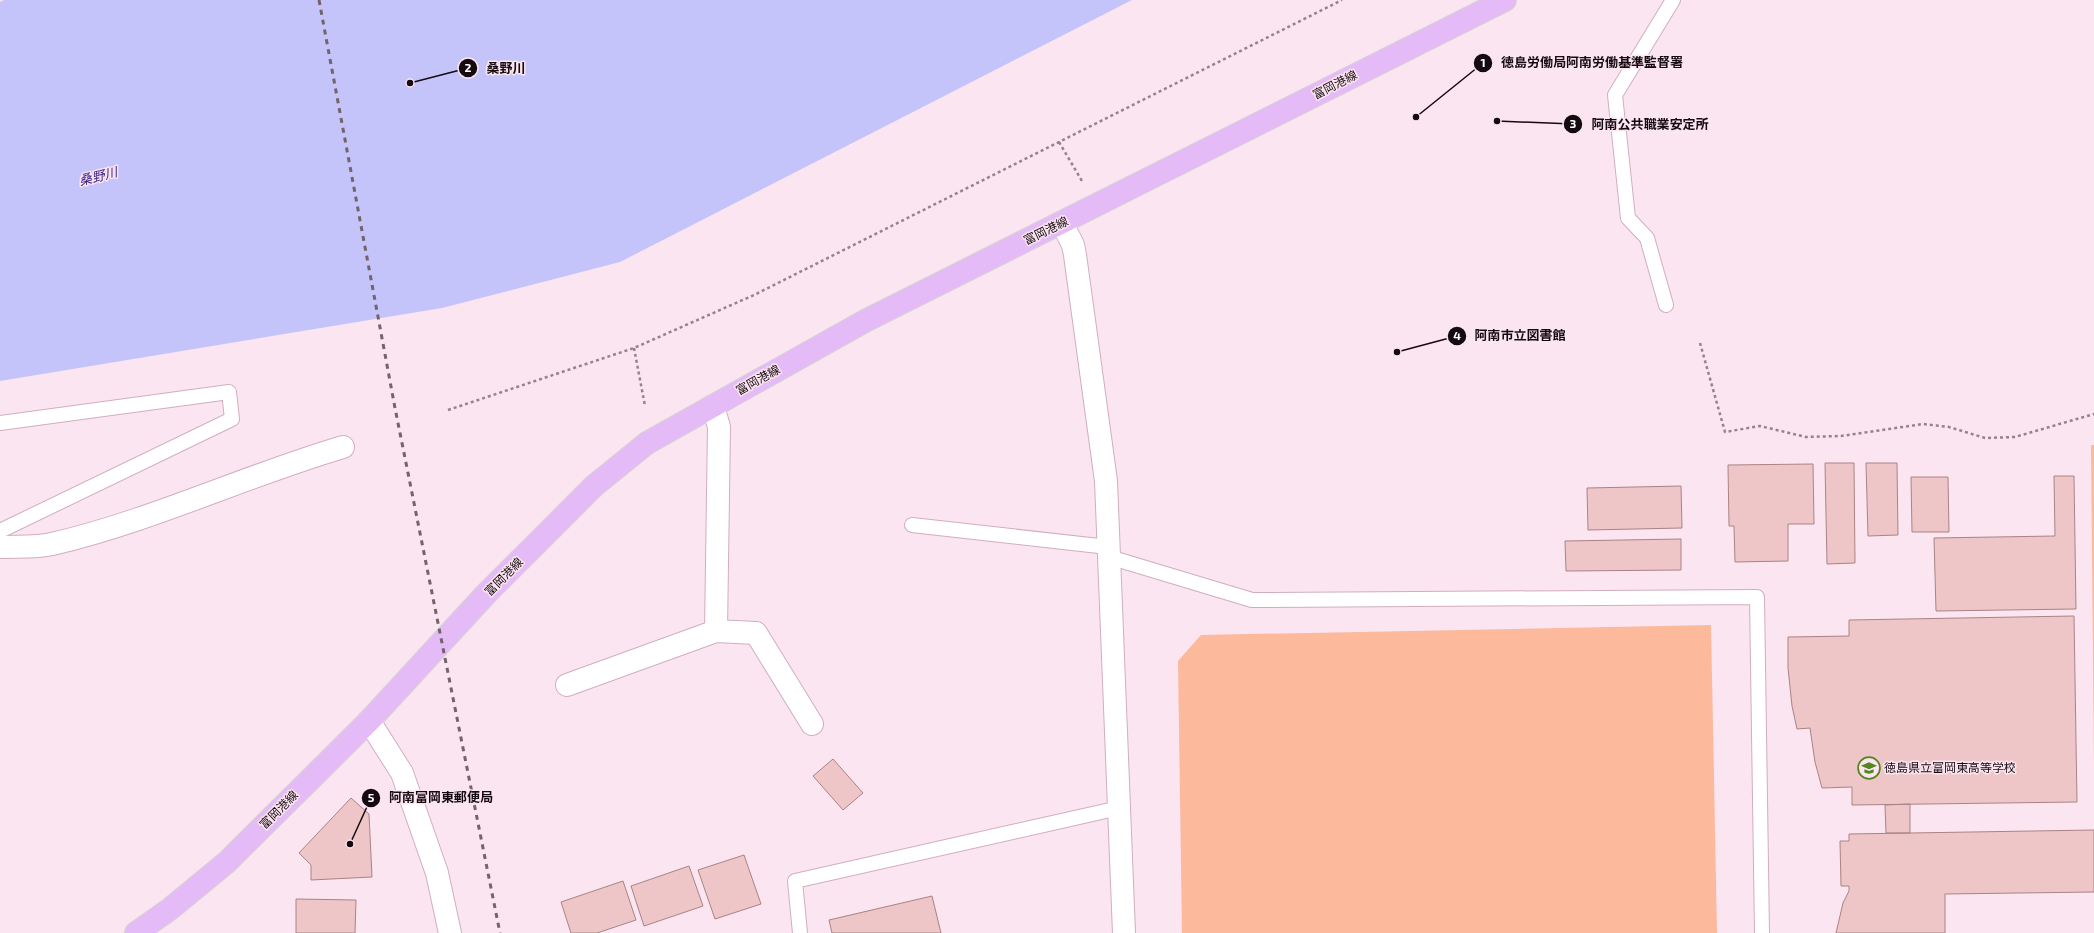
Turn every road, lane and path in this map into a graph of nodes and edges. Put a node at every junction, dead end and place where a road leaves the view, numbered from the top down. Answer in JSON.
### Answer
{"nodes":[{"id":1,"x":1342,"y":0,"type":"edge"},
{"id":2,"x":1504,"y":0,"type":"edge"},
{"id":3,"x":1673,"y":0,"type":"edge"},
{"id":4,"x":1059,"y":142,"type":"junction"},
{"id":5,"x":1083,"y":184,"type":"dead end"},
{"id":6,"x":1062,"y":223,"type":"junction"},
{"id":7,"x":1666,"y":306,"type":"dead end"},
{"id":8,"x":1700,"y":343,"type":"dead end"},
{"id":9,"x":634,"y":348,"type":"junction"},
{"id":10,"x":645,"y":406,"type":"dead end"},
{"id":11,"x":712,"y":406,"type":"junction"},
{"id":12,"x":448,"y":410,"type":"dead end"},
{"id":13,"x":2094,"y":414,"type":"edge"},
{"id":14,"x":0,"y":423,"type":"edge"},
{"id":15,"x":343,"y":447,"type":"dead end"},
{"id":16,"x":912,"y":525,"type":"dead end"},
{"id":17,"x":0,"y":531,"type":"edge"},
{"id":18,"x":0,"y":547,"type":"edge"},
{"id":19,"x":1109,"y":552,"type":"junction"},
{"id":20,"x":716,"y":631,"type":"junction"},
{"id":21,"x":567,"y":685,"type":"dead end"},
{"id":22,"x":369,"y":721,"type":"junction"},
{"id":23,"x":812,"y":724,"type":"dead end"},
{"id":24,"x":1119,"y":808,"type":"junction"},
{"id":25,"x":136,"y":933,"type":"edge"},
{"id":26,"x":450,"y":933,"type":"edge"},
{"id":27,"x":800,"y":933,"type":"edge"},
{"id":28,"x":1124,"y":933,"type":"edge"},
{"id":29,"x":1762,"y":933,"type":"edge"}],
"edges":[{"from":1,"to":4,"type":"path"},
{"from":2,"to":6,"type":"main road","name":"富岡港線"},
{"from":3,"to":7,"type":"lane"},
{"from":4,"to":5,"type":"path"},
{"from":4,"to":9,"type":"path"},
{"from":6,"to":11,"type":"main road","name":"富岡港線"},
{"from":6,"to":19,"type":"street"},
{"from":8,"to":13,"type":"path"},
{"from":9,"to":10,"type":"path"},
{"from":9,"to":12,"type":"path"},
{"from":11,"to":20,"type":"street"},
{"from":11,"to":22,"type":"main road","name":"富岡港線"},
{"from":14,"to":17,"type":"lane"},
{"from":15,"to":18,"type":"street"},
{"from":16,"to":19,"type":"lane"},
{"from":19,"to":24,"type":"street"},
{"from":19,"to":29,"type":"lane"},
{"from":20,"to":21,"type":"street"},
{"from":20,"to":23,"type":"street"},
{"from":22,"to":25,"type":"main road","name":"富岡港線"},
{"from":22,"to":26,"type":"street"},
{"from":24,"to":27,"type":"lane"},
{"from":24,"to":28,"type":"street"}]}
